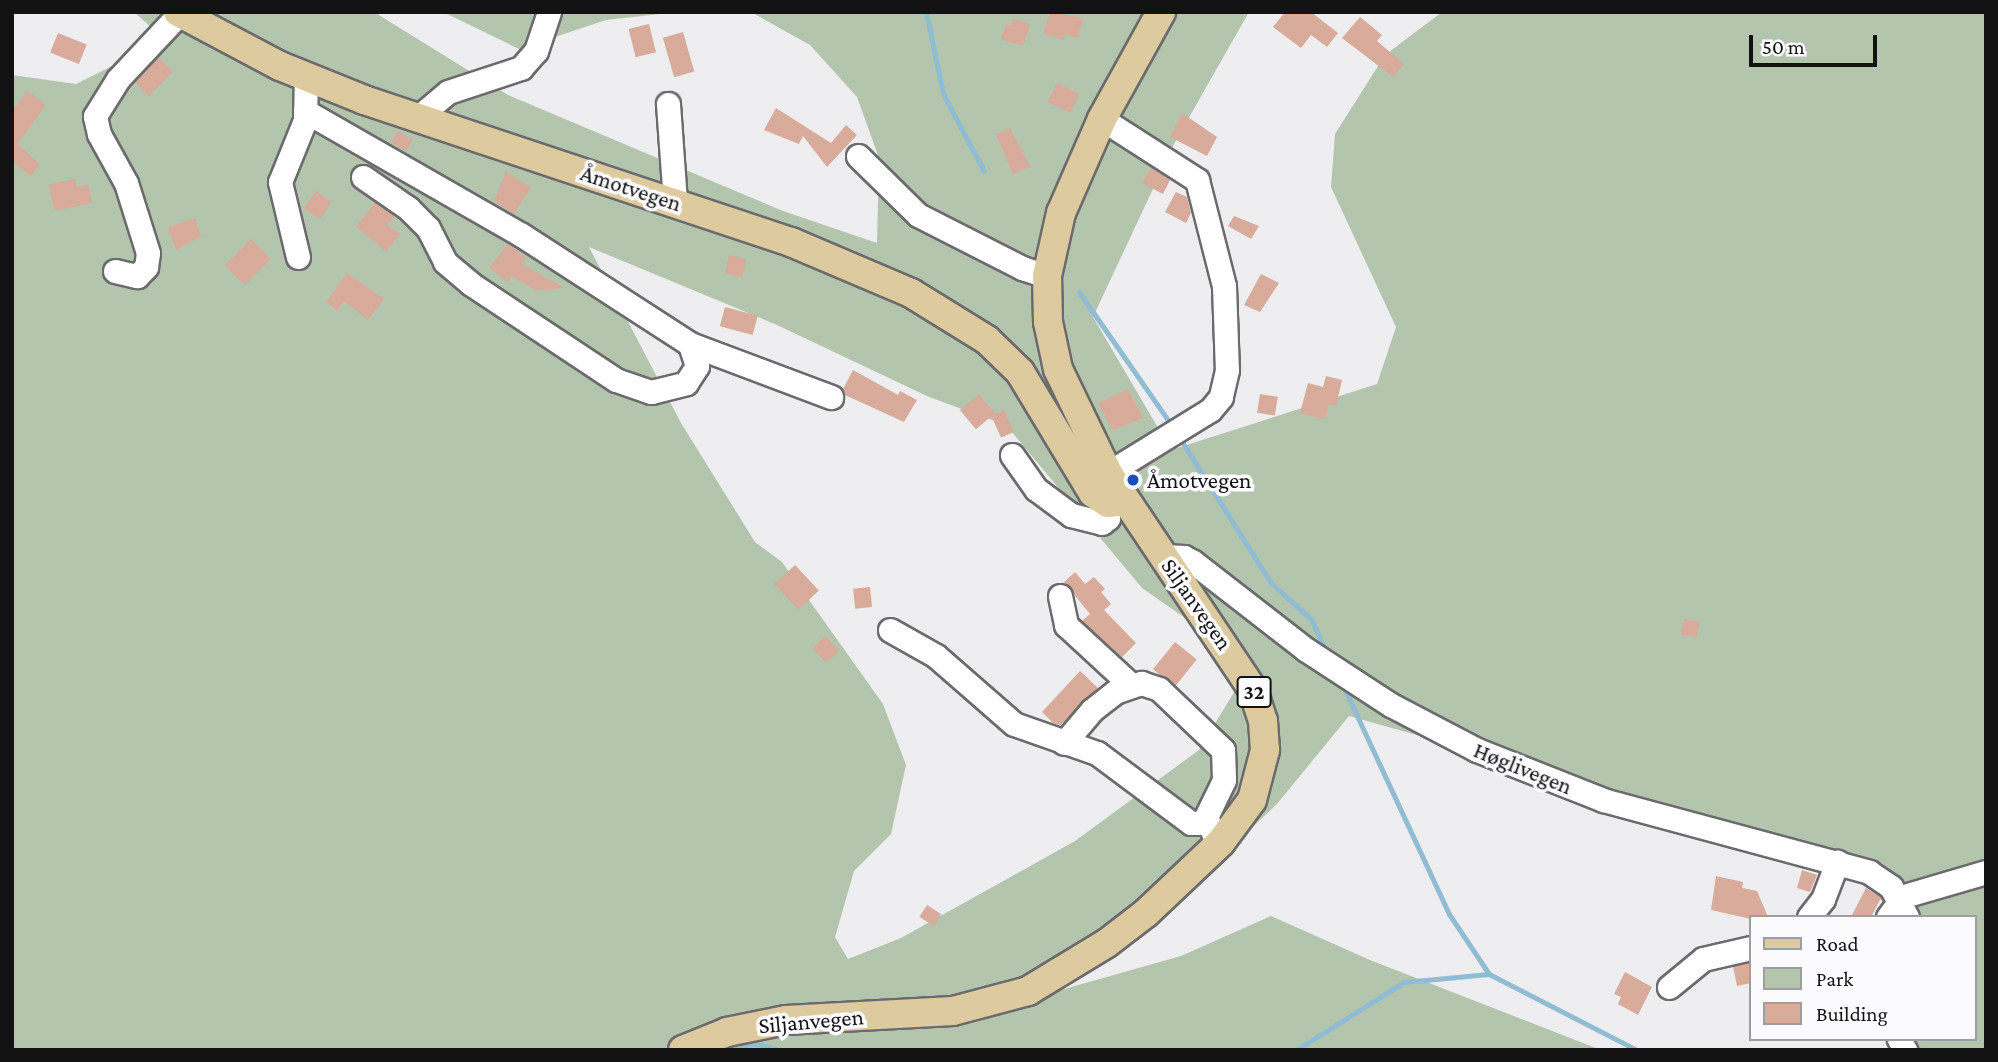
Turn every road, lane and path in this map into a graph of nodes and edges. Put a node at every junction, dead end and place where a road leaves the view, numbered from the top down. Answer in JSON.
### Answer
{"nodes":[{"id":1,"x":549,"y":12,"type":"edge"},
{"id":2,"x":1161,"y":12,"type":"edge"},
{"id":3,"x":179,"y":13,"type":"edge"},
{"id":4,"x":306,"y":77,"type":"junction"},
{"id":5,"x":668,"y":104,"type":"dead end"},
{"id":6,"x":305,"y":111,"type":"junction"},
{"id":7,"x":417,"y":118,"type":"junction"},
{"id":8,"x":1102,"y":120,"type":"junction"},
{"id":9,"x":858,"y":156,"type":"dead end"},
{"id":10,"x":363,"y":177,"type":"dead end"},
{"id":11,"x":675,"y":202,"type":"junction"},
{"id":12,"x":299,"y":257,"type":"dead end"},
{"id":13,"x":115,"y":271,"type":"dead end"},
{"id":14,"x":1046,"y":276,"type":"junction"},
{"id":15,"x":690,"y":344,"type":"junction"},
{"id":16,"x":831,"y":397,"type":"dead end"},
{"id":17,"x":1012,"y":455,"type":"dead end"},
{"id":18,"x":1108,"y":473,"type":"junction"},
{"id":19,"x":1117,"y":502,"type":"junction"},
{"id":20,"x":1163,"y":556,"type":"junction"},
{"id":21,"x":1060,"y":596,"type":"dead end"},
{"id":22,"x":890,"y":630,"type":"dead end"},
{"id":23,"x":1131,"y":685,"type":"junction"},
{"id":24,"x":1064,"y":743,"type":"junction"},
{"id":25,"x":1213,"y":833,"type":"junction"},
{"id":26,"x":1837,"y":862,"type":"junction"},
{"id":27,"x":1986,"y":872,"type":"edge"},
{"id":28,"x":1898,"y":911,"type":"edge"},
{"id":29,"x":1811,"y":915,"type":"edge"},
{"id":30,"x":1750,"y":948,"type":"edge"},
{"id":31,"x":1670,"y":987,"type":"dead end"},
{"id":32,"x":683,"y":1050,"type":"edge"}],
"edges":[{"from":1,"to":7,"type":"street"},
{"from":2,"to":8,"type":"main road","name":"Siljanvegen","number":"32"},
{"from":3,"to":4,"type":"main road","name":"Åmotvegen"},
{"from":3,"to":13,"type":"street"},
{"from":4,"to":6,"type":"street"},
{"from":4,"to":7,"type":"main road","name":"Åmotvegen"},
{"from":5,"to":11,"type":"street"},
{"from":6,"to":12,"type":"street"},
{"from":6,"to":15,"type":"street"},
{"from":7,"to":11,"type":"main road","name":"Åmotvegen"},
{"from":8,"to":14,"type":"main road","name":"Siljanvegen","number":"32"},
{"from":8,"to":18,"type":"street"},
{"from":9,"to":14,"type":"street"},
{"from":10,"to":15,"type":"street"},
{"from":11,"to":19,"type":"main road","name":"Åmotvegen"},
{"from":14,"to":18,"type":"main road","name":"Siljanvegen","number":"32"},
{"from":15,"to":16,"type":"street"},
{"from":17,"to":19,"type":"street"},
{"from":18,"to":19,"type":"main road","name":"Siljanvegen","number":"32"},
{"from":19,"to":20,"type":"main road","name":"Siljanvegen","number":"32"},
{"from":20,"to":25,"type":"main road","name":"Siljanvegen","number":"32"},
{"from":20,"to":26,"type":"street","name":"Høglivegen"},
{"from":21,"to":23,"type":"street"},
{"from":22,"to":24,"type":"street"},
{"from":23,"to":24,"type":"street"},
{"from":23,"to":25,"type":"street"},
{"from":24,"to":25,"type":"street"},
{"from":25,"to":32,"type":"main road","name":"Siljanvegen","number":"32"},
{"from":26,"to":28,"type":"street","name":"Høglivegen"},
{"from":26,"to":29,"type":"street"},
{"from":27,"to":28,"type":"street"},
{"from":30,"to":31,"type":"street"}]}
